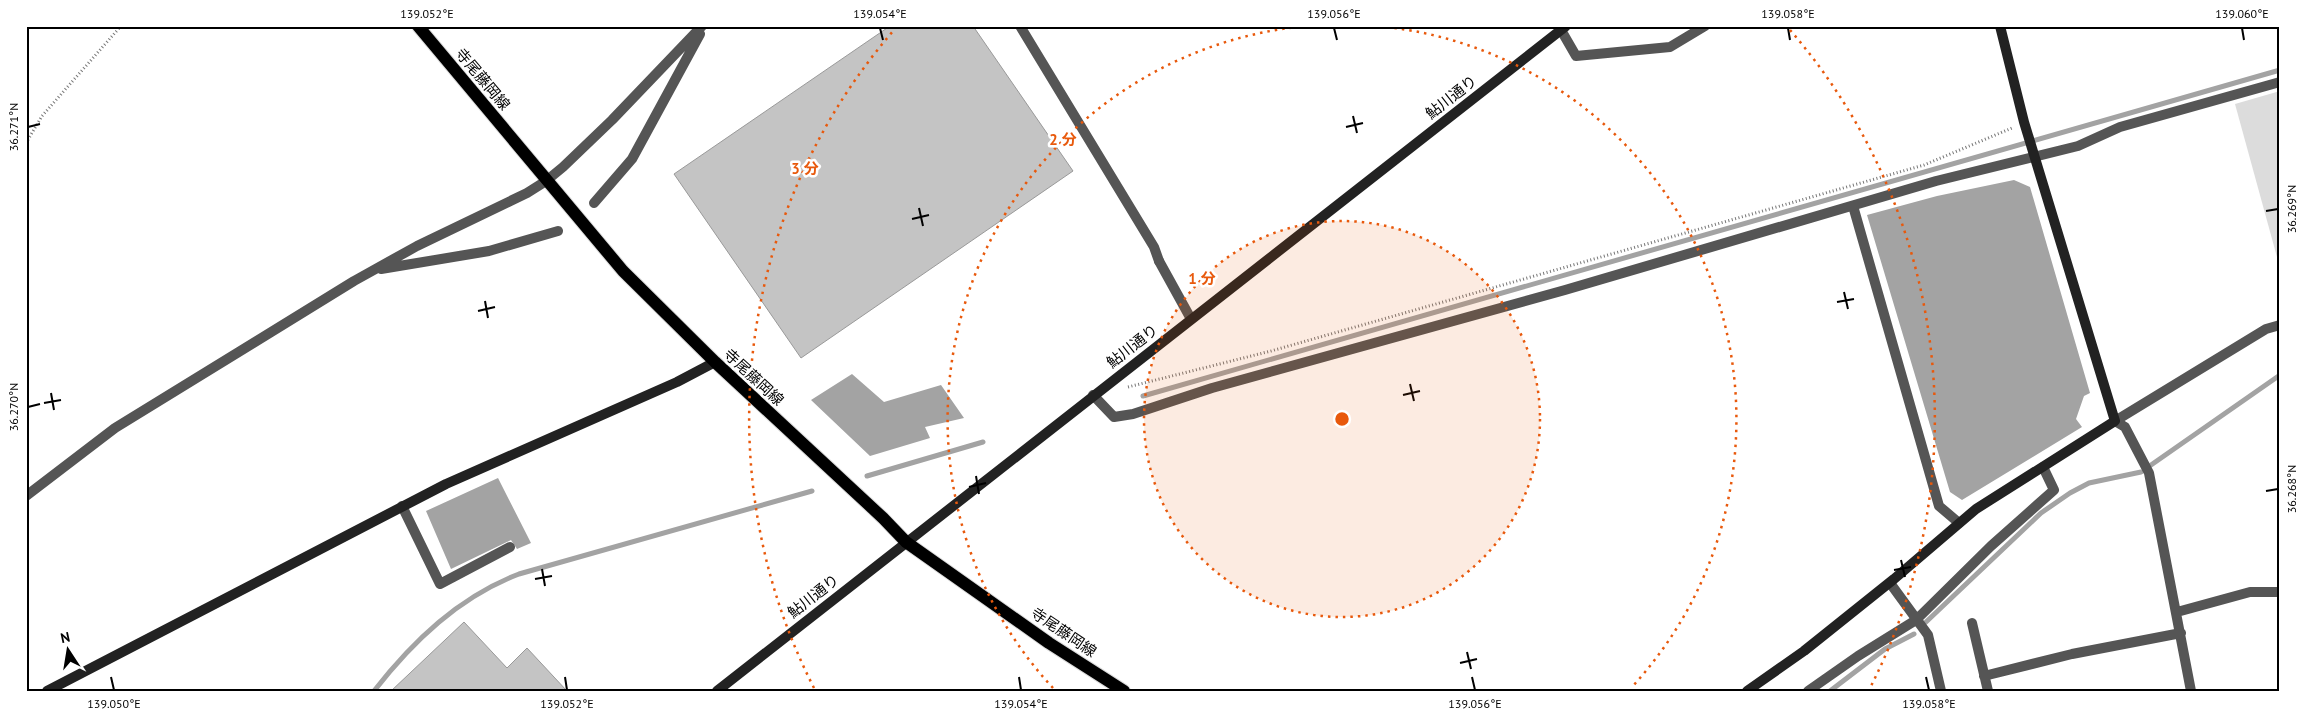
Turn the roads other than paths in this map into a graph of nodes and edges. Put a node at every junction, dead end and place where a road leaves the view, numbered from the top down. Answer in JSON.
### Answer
{"nodes":[{"id":1,"x":418,"y":26,"type":"edge"},
{"id":2,"x":703,"y":26,"type":"edge"},
{"id":3,"x":1020,"y":26,"type":"edge"},
{"id":4,"x":1705,"y":26,"type":"edge"},
{"id":5,"x":2000,"y":26,"type":"edge"},
{"id":6,"x":1564,"y":28,"type":"edge"},
{"id":7,"x":2280,"y":82,"type":"edge"},
{"id":8,"x":2034,"y":154,"type":"junction"},
{"id":9,"x":546,"y":181,"type":"junction"},
{"id":10,"x":594,"y":203,"type":"dead end"},
{"id":11,"x":1853,"y":206,"type":"junction"},
{"id":12,"x":558,"y":231,"type":"dead end"},
{"id":13,"x":354,"y":281,"type":"junction"},
{"id":14,"x":1190,"y":319,"type":"junction"},
{"id":15,"x":2280,"y":324,"type":"edge"},
{"id":16,"x":714,"y":362,"type":"junction"},
{"id":17,"x":1093,"y":395,"type":"junction"},
{"id":18,"x":2115,"y":421,"type":"junction"},
{"id":19,"x":2043,"y":467,"type":"junction"},
{"id":20,"x":26,"y":496,"type":"edge"},
{"id":21,"x":402,"y":506,"type":"junction"},
{"id":22,"x":1960,"y":524,"type":"junction"},
{"id":23,"x":906,"y":542,"type":"junction"},
{"id":24,"x":510,"y":547,"type":"dead end"},
{"id":25,"x":1890,"y":582,"type":"junction"},
{"id":26,"x":2280,"y":592,"type":"edge"},
{"id":27,"x":2178,"y":612,"type":"junction"},
{"id":28,"x":1916,"y":620,"type":"junction"},
{"id":29,"x":1972,"y":622,"type":"dead end"},
{"id":30,"x":2181,"y":634,"type":"junction"},
{"id":31,"x":1984,"y":676,"type":"junction"},
{"id":32,"x":47,"y":691,"type":"edge"},
{"id":33,"x":717,"y":691,"type":"edge"},
{"id":34,"x":1124,"y":691,"type":"edge"},
{"id":35,"x":1747,"y":691,"type":"edge"},
{"id":36,"x":1808,"y":691,"type":"edge"},
{"id":37,"x":1941,"y":691,"type":"edge"},
{"id":38,"x":1988,"y":691,"type":"edge"},
{"id":39,"x":2191,"y":691,"type":"edge"}],
"edges":[{"from":1,"to":9,"type":"main road","name":"寺尾藤岡線"},
{"from":2,"to":9,"type":"street"},
{"from":2,"to":10,"type":"street"},
{"from":3,"to":14,"type":"street"},
{"from":4,"to":6,"type":"street"},
{"from":5,"to":8,"type":"street"},
{"from":6,"to":14,"type":"street","name":"鮎川通り"},
{"from":7,"to":8,"type":"street"},
{"from":8,"to":11,"type":"street"},
{"from":8,"to":18,"type":"street"},
{"from":9,"to":13,"type":"street"},
{"from":9,"to":16,"type":"main road","name":"寺尾藤岡線"},
{"from":11,"to":17,"type":"street"},
{"from":11,"to":22,"type":"street"},
{"from":12,"to":13,"type":"street"},
{"from":13,"to":20,"type":"street"},
{"from":14,"to":17,"type":"street","name":"鮎川通り"},
{"from":15,"to":18,"type":"street"},
{"from":16,"to":21,"type":"street"},
{"from":16,"to":23,"type":"main road","name":"寺尾藤岡線"},
{"from":17,"to":23,"type":"street","name":"鮎川通り"},
{"from":18,"to":19,"type":"street"},
{"from":18,"to":27,"type":"street"},
{"from":19,"to":22,"type":"street"},
{"from":19,"to":28,"type":"street"},
{"from":21,"to":24,"type":"street"},
{"from":21,"to":32,"type":"street"},
{"from":22,"to":25,"type":"street"},
{"from":23,"to":33,"type":"street","name":"鮎川通り"},
{"from":23,"to":34,"type":"main road","name":"寺尾藤岡線"},
{"from":25,"to":28,"type":"street"},
{"from":25,"to":35,"type":"street"},
{"from":26,"to":27,"type":"street"},
{"from":27,"to":30,"type":"street"},
{"from":28,"to":36,"type":"street"},
{"from":28,"to":37,"type":"street"},
{"from":29,"to":31,"type":"street"},
{"from":30,"to":31,"type":"street"},
{"from":30,"to":39,"type":"street"},
{"from":31,"to":38,"type":"street"}]}
